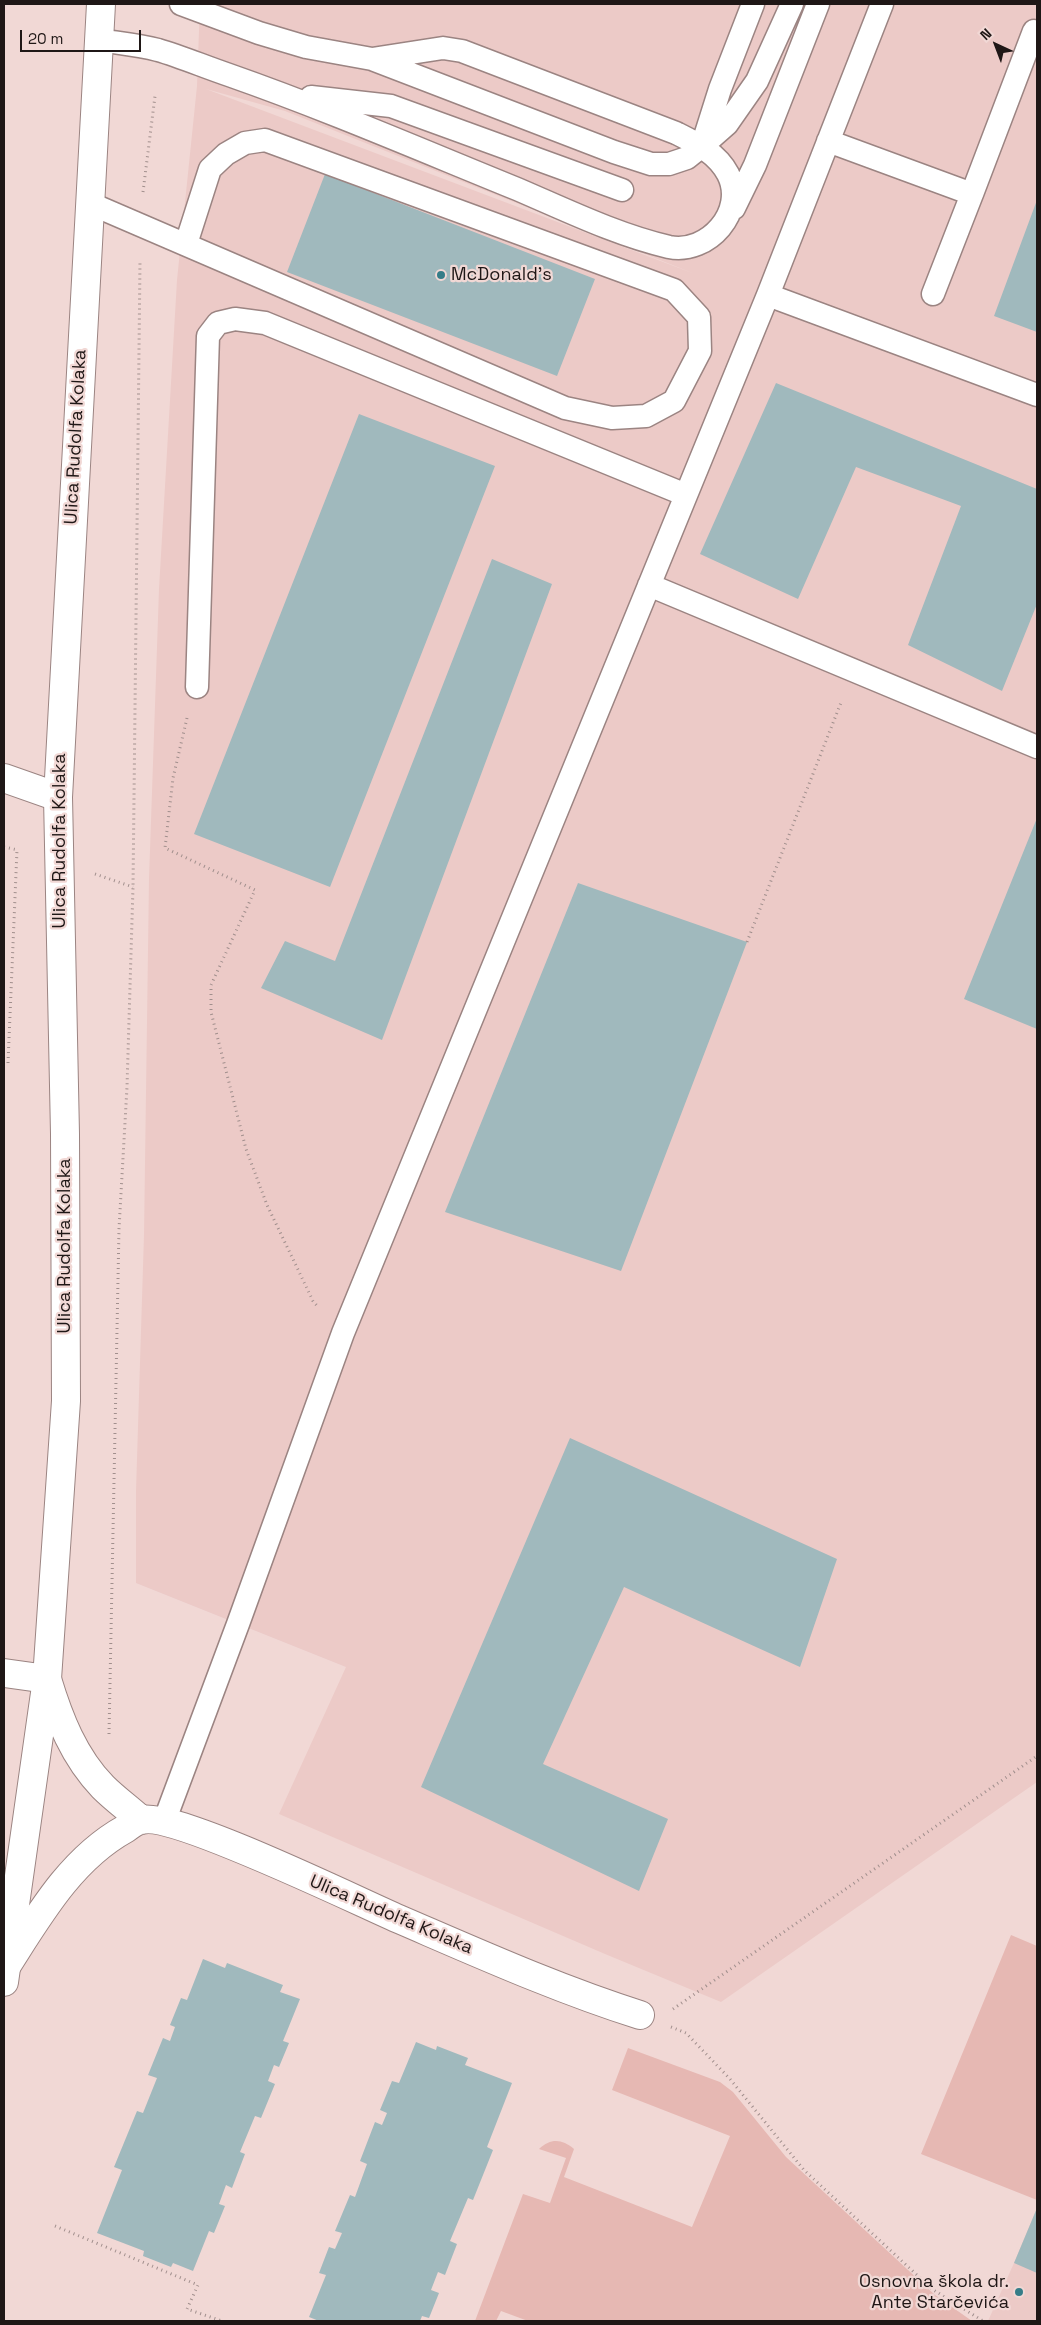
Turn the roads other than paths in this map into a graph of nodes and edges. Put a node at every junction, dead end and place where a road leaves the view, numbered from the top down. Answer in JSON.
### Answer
{"nodes":[{"id":1,"x":101,"y":4,"type":"edge"},
{"id":2,"x":181,"y":4,"type":"edge"},
{"id":3,"x":753,"y":4,"type":"edge"},
{"id":4,"x":792,"y":4,"type":"edge"},
{"id":5,"x":818,"y":4,"type":"edge"},
{"id":6,"x":882,"y":4,"type":"edge"},
{"id":7,"x":1037,"y":32,"type":"edge"},
{"id":8,"x":99,"y":40,"type":"junction"},
{"id":9,"x":372,"y":59,"type":"junction"},
{"id":10,"x":283,"y":94,"type":"junction"},
{"id":11,"x":828,"y":140,"type":"junction"},
{"id":12,"x":702,"y":146,"type":"junction"},
{"id":13,"x":622,"y":190,"type":"dead end"},
{"id":14,"x":972,"y":194,"type":"junction"},
{"id":15,"x":89,"y":203,"type":"junction"},
{"id":16,"x":730,"y":216,"type":"junction"},
{"id":17,"x":186,"y":244,"type":"junction"},
{"id":18,"x":768,"y":294,"type":"junction"},
{"id":19,"x":933,"y":294,"type":"dead end"},
{"id":20,"x":1037,"y":395,"type":"edge"},
{"id":21,"x":686,"y":495,"type":"junction"},
{"id":22,"x":649,"y":585,"type":"junction"},
{"id":23,"x":197,"y":687,"type":"road end"},
{"id":24,"x":1037,"y":747,"type":"edge"},
{"id":25,"x":4,"y":778,"type":"edge"},
{"id":26,"x":58,"y":797,"type":"junction"},
{"id":27,"x":4,"y":1673,"type":"edge"},
{"id":28,"x":47,"y":1679,"type":"junction"},
{"id":29,"x":153,"y":1821,"type":"junction"},
{"id":30,"x":5,"y":1973,"type":"edge"},
{"id":31,"x":652,"y":2019,"type":"road end"}],
"edges":[{"from":1,"to":8,"type":"main road","name":"Ulica Rudolfa Kolaka"},
{"from":2,"to":9,"type":"lane"},
{"from":3,"to":12,"type":"lane"},
{"from":4,"to":12,"type":"lane"},
{"from":5,"to":16,"type":"lane"},
{"from":6,"to":11,"type":"lane"},
{"from":7,"to":14,"type":"lane"},
{"from":8,"to":10,"type":"lane"},
{"from":8,"to":15,"type":"main road","name":"Ulica Rudolfa Kolaka"},
{"from":9,"to":12,"type":"lane"},
{"from":9,"to":12,"type":"lane"},
{"from":10,"to":13,"type":"lane"},
{"from":10,"to":16,"type":"lane"},
{"from":11,"to":14,"type":"lane"},
{"from":11,"to":18,"type":"lane"},
{"from":12,"to":16,"type":"lane"},
{"from":14,"to":19,"type":"lane"},
{"from":15,"to":17,"type":"lane"},
{"from":15,"to":26,"type":"main road","name":"Ulica Rudolfa Kolaka"},
{"from":17,"to":17,"type":"lane"},
{"from":18,"to":20,"type":"lane"},
{"from":18,"to":21,"type":"lane"},
{"from":21,"to":22,"type":"lane"},
{"from":21,"to":23,"type":"lane"},
{"from":22,"to":24,"type":"lane"},
{"from":22,"to":29,"type":"lane"},
{"from":25,"to":26,"type":"main road"},
{"from":26,"to":28,"type":"main road","name":"Ulica Rudolfa Kolaka"},
{"from":27,"to":28,"type":"main road"},
{"from":28,"to":29,"type":"main road","name":"Ulica Rudolfa Kolaka"},
{"from":28,"to":30,"type":"main road","name":"Ulica Rudolfa Kolaka"},
{"from":29,"to":30,"type":"main road","name":"Ulica Rudolfa Kolaka"},
{"from":29,"to":31,"type":"main road","name":"Ulica Rudolfa Kolaka"}]}
